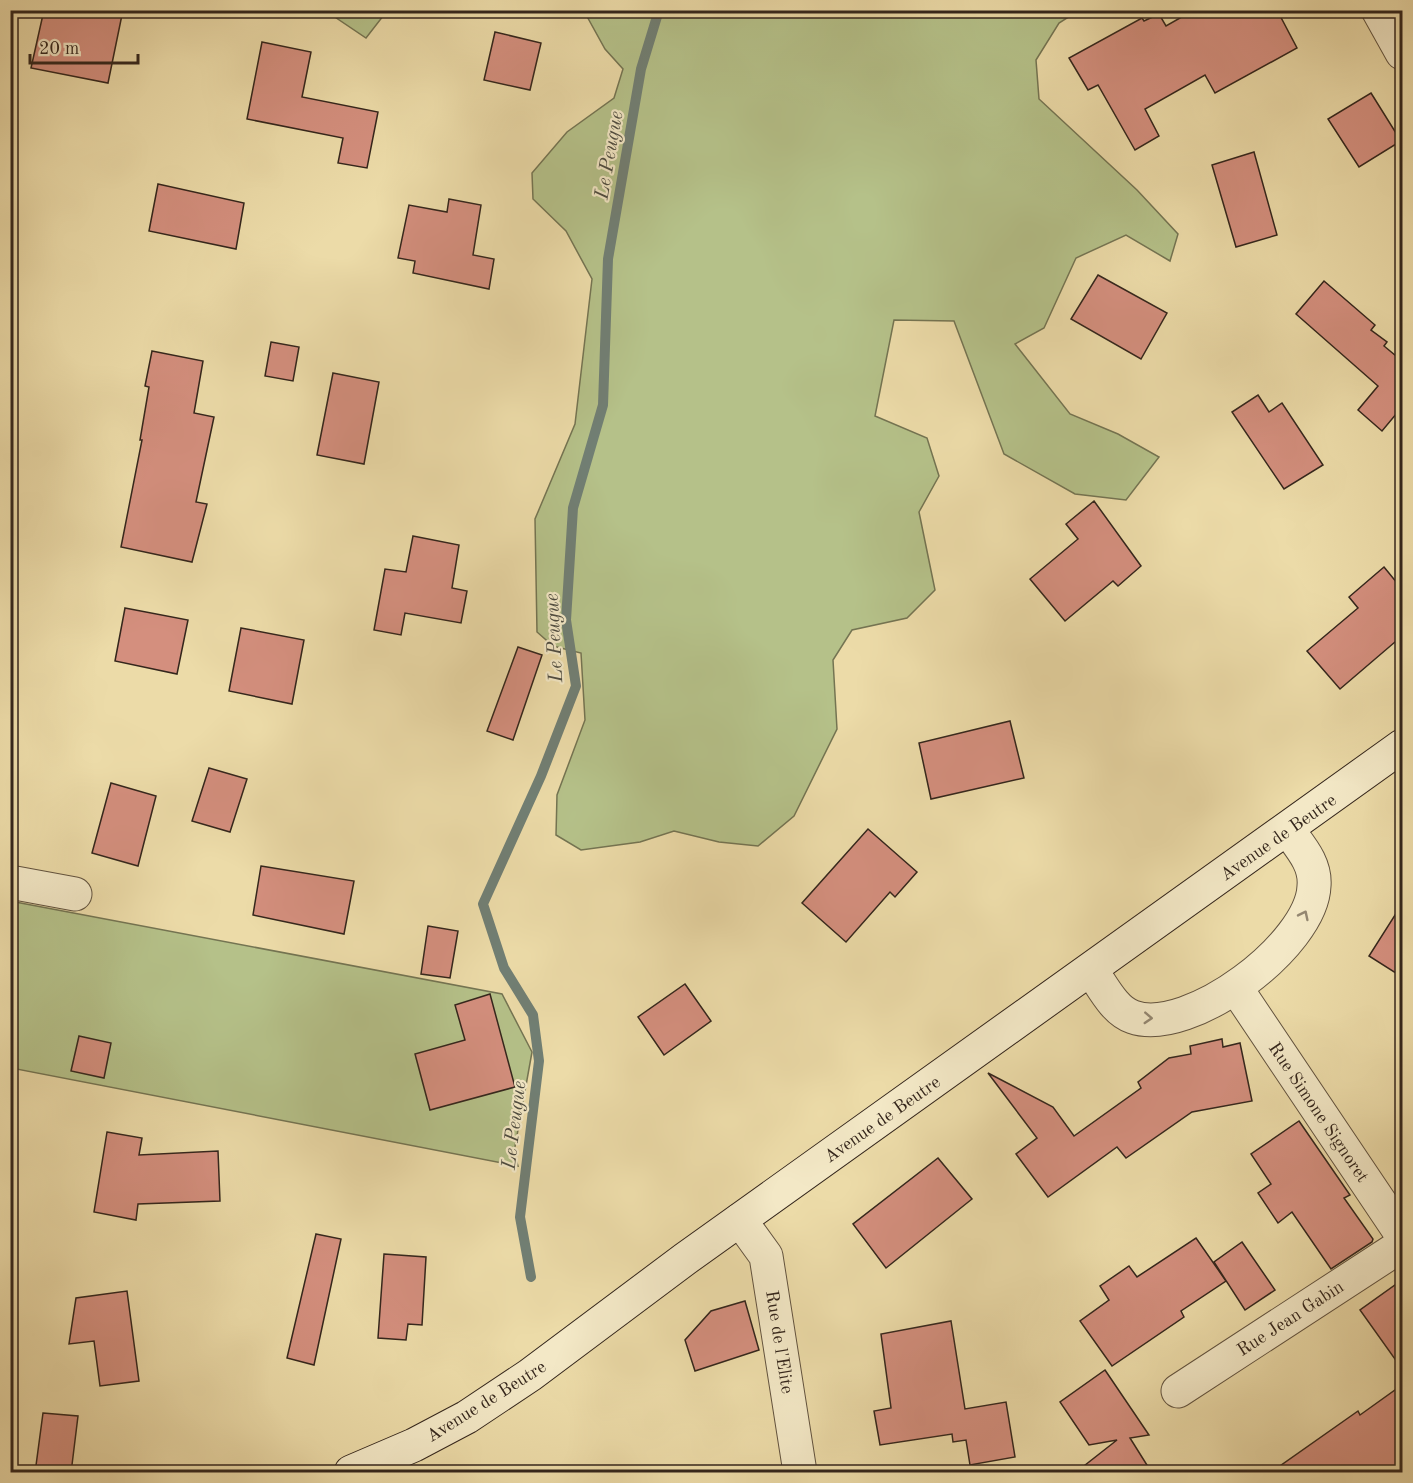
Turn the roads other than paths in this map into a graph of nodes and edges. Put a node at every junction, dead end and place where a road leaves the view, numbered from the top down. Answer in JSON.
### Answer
{"nodes":[{"id":1,"x":1378,"y":10,"type":"edge"},
{"id":2,"x":1402,"y":53,"type":"edge"},
{"id":3,"x":1402,"y":746,"type":"edge"},
{"id":4,"x":1288,"y":830,"type":"junction"},
{"id":5,"x":10,"y":882,"type":"edge"},
{"id":6,"x":75,"y":894,"type":"dead end"},
{"id":7,"x":1091,"y":970,"type":"junction"},
{"id":8,"x":1236,"y":988,"type":"junction"},
{"id":9,"x":740,"y":1220,"type":"junction"},
{"id":10,"x":1402,"y":1235,"type":"edge"},
{"id":11,"x":1402,"y":1245,"type":"edge"},
{"id":12,"x":1178,"y":1391,"type":"dead end"},
{"id":13,"x":351,"y":1473,"type":"edge"},
{"id":14,"x":800,"y":1473,"type":"edge"}],
"edges":[{"from":1,"to":2,"type":"street"},
{"from":3,"to":4,"type":"street","name":"Avenue de Beutre"},
{"from":4,"to":7,"type":"street","name":"Avenue de Beutre"},
{"from":8,"to":4,"type":"street","one_way":true},
{"from":5,"to":6,"type":"street"},
{"from":7,"to":8,"type":"street","one_way":true},
{"from":7,"to":9,"type":"street","name":"Avenue de Beutre"},
{"from":8,"to":10,"type":"street","name":"Rue Simone Signoret"},
{"from":9,"to":13,"type":"street","name":"Avenue de Beutre"},
{"from":9,"to":14,"type":"street","name":"Rue de l'Elite"},
{"from":11,"to":12,"type":"street","name":"Rue Jean Gabin"}]}
